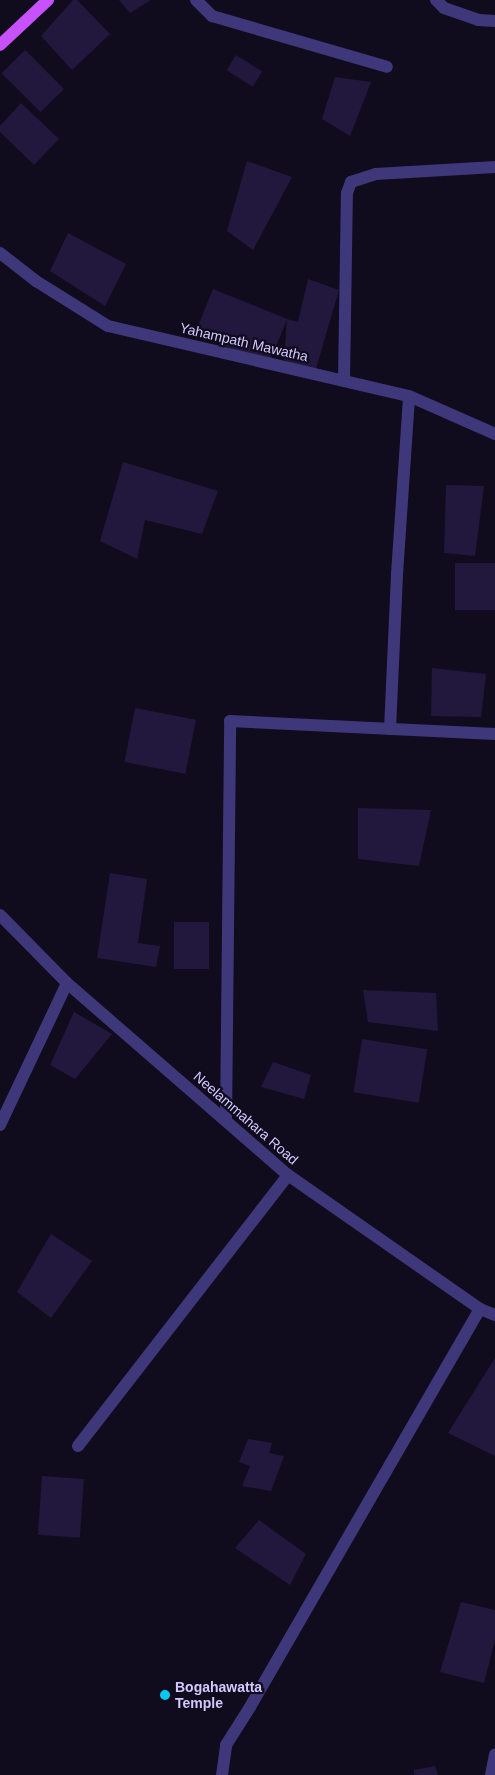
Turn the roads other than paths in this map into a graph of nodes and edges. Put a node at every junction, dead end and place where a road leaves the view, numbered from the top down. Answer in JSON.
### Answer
{"nodes":[{"id":1,"x":48,"y":0,"type":"edge"},
{"id":2,"x":196,"y":0,"type":"edge"},
{"id":3,"x":436,"y":0,"type":"edge"},
{"id":4,"x":495,"y":21,"type":"edge"},
{"id":5,"x":0,"y":46,"type":"edge"},
{"id":6,"x":386,"y":67,"type":"dead end"},
{"id":7,"x":495,"y":167,"type":"edge"},
{"id":8,"x":0,"y":253,"type":"edge"},
{"id":9,"x":344,"y":380,"type":"junction"},
{"id":10,"x":409,"y":396,"type":"junction"},
{"id":11,"x":495,"y":434,"type":"edge"},
{"id":12,"x":390,"y":729,"type":"junction"},
{"id":13,"x":495,"y":734,"type":"edge"},
{"id":14,"x":0,"y":915,"type":"edge"},
{"id":15,"x":67,"y":983,"type":"junction"},
{"id":16,"x":226,"y":1121,"type":"junction"},
{"id":17,"x":0,"y":1125,"type":"edge"},
{"id":18,"x":288,"y":1176,"type":"junction"},
{"id":19,"x":480,"y":1309,"type":"junction"},
{"id":20,"x":495,"y":1315,"type":"edge"},
{"id":21,"x":78,"y":1446,"type":"dead end"},
{"id":22,"x":495,"y":1754,"type":"edge"},
{"id":23,"x":222,"y":1775,"type":"edge"},
{"id":24,"x":491,"y":1775,"type":"edge"}],
"edges":[{"from":1,"to":5,"type":"main road"},
{"from":2,"to":6,"type":"street"},
{"from":3,"to":4,"type":"street"},
{"from":7,"to":9,"type":"street"},
{"from":8,"to":9,"type":"street","name":"Yahampath Mawatha"},
{"from":9,"to":10,"type":"street","name":"Yahampath Mawatha"},
{"from":10,"to":11,"type":"street","name":"Yahampath Mawatha"},
{"from":10,"to":12,"type":"street"},
{"from":12,"to":13,"type":"street"},
{"from":12,"to":16,"type":"street"},
{"from":14,"to":15,"type":"street","name":"Neelammahara Road"},
{"from":15,"to":16,"type":"street","name":"Neelammahara Road"},
{"from":15,"to":17,"type":"street"},
{"from":16,"to":18,"type":"street","name":"Neelammahara Road"},
{"from":18,"to":19,"type":"street","name":"Neelammahara Road"},
{"from":18,"to":21,"type":"street"},
{"from":19,"to":20,"type":"street","name":"Neelammahara Road"},
{"from":19,"to":23,"type":"street"},
{"from":22,"to":24,"type":"street"}]}
